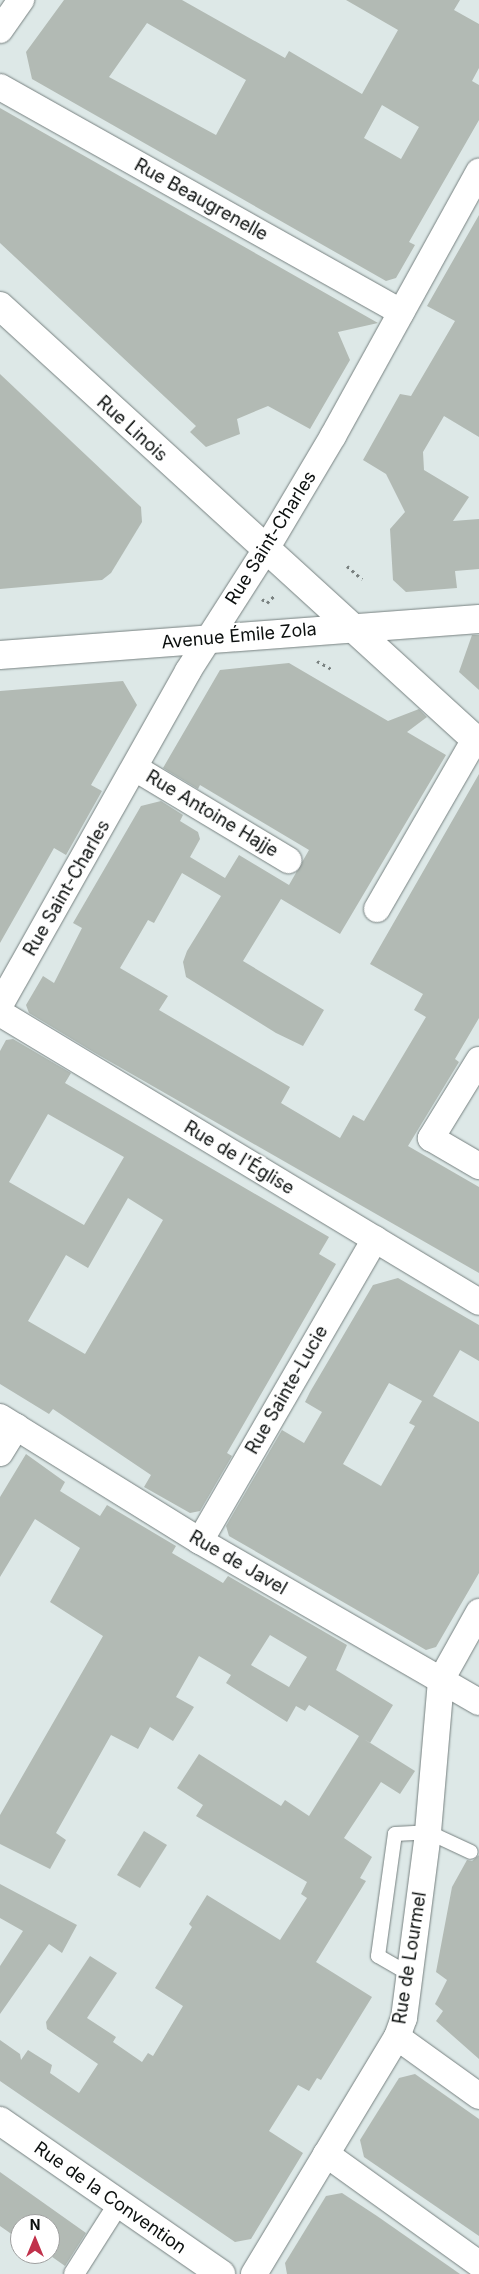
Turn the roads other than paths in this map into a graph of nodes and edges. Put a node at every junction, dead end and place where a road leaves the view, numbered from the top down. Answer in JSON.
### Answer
{"nodes":[{"id":1,"x":21,"y":0,"type":"edge"},
{"id":2,"x":0,"y":30,"type":"edge"},
{"id":3,"x":0,"y":88,"type":"edge"},
{"id":4,"x":479,"y":172,"type":"edge"},
{"id":5,"x":0,"y":306,"type":"edge"},
{"id":6,"x":401,"y":312,"type":"junction"},
{"id":7,"x":266,"y":549,"type":"junction"},
{"id":8,"x":479,"y":619,"type":"edge"},
{"id":9,"x":351,"y":627,"type":"junction"},
{"id":10,"x":209,"y":638,"type":"junction"},
{"id":11,"x":0,"y":655,"type":"edge"},
{"id":12,"x":477,"y":741,"type":"edge"},
{"id":13,"x":135,"y":768,"type":"junction"},
{"id":14,"x":288,"y":860,"type":"dead end"},
{"id":15,"x":377,"y":909,"type":"dead end"},
{"id":16,"x":0,"y":1005,"type":"edge"},
{"id":17,"x":0,"y":1013,"type":"edge"},
{"id":18,"x":479,"y":1060,"type":"edge"},
{"id":19,"x":479,"y":1166,"type":"edge"},
{"id":20,"x":375,"y":1238,"type":"junction"},
{"id":21,"x":479,"y":1302,"type":"edge"},
{"id":22,"x":8,"y":1422,"type":"edge"},
{"id":23,"x":0,"y":1454,"type":"edge"},
{"id":24,"x":200,"y":1541,"type":"junction"},
{"id":25,"x":479,"y":1612,"type":"edge"},
{"id":26,"x":441,"y":1680,"type":"junction"},
{"id":27,"x":479,"y":1702,"type":"edge"},
{"id":28,"x":428,"y":1832,"type":"junction"},
{"id":29,"x":471,"y":1852,"type":"dead end"},
{"id":30,"x":411,"y":1975,"type":"junction"},
{"id":31,"x":397,"y":2037,"type":"junction"},
{"id":32,"x":479,"y":2096,"type":"edge"},
{"id":33,"x":0,"y":2121,"type":"edge"},
{"id":34,"x":326,"y":2154,"type":"junction"},
{"id":35,"x":119,"y":2203,"type":"junction"},
{"id":36,"x":479,"y":2264,"type":"edge"},
{"id":37,"x":74,"y":2274,"type":"edge"},
{"id":38,"x":221,"y":2274,"type":"edge"},
{"id":39,"x":254,"y":2274,"type":"edge"}],
"edges":[{"from":1,"to":2,"type":"street"},
{"from":3,"to":6,"type":"street","name":"Rue Beaugrenelle"},
{"from":4,"to":6,"type":"street","name":"Rue Saint-Charles"},
{"from":5,"to":7,"type":"main road","name":"Rue Linois"},
{"from":6,"to":7,"type":"street","name":"Rue Saint-Charles"},
{"from":7,"to":9,"type":"main road","name":"Rue Linois"},
{"from":7,"to":10,"type":"street","name":"Rue Saint-Charles"},
{"from":8,"to":9,"type":"main road","name":"Avenue Émile Zola"},
{"from":9,"to":10,"type":"main road","name":"Avenue Émile Zola"},
{"from":9,"to":12,"type":"main road","name":"Rue Linois"},
{"from":10,"to":11,"type":"main road","name":"Avenue Émile Zola"},
{"from":10,"to":13,"type":"street","name":"Rue Saint-Charles"},
{"from":12,"to":15,"type":"street"},
{"from":13,"to":14,"type":"street","name":"Rue Antoine Hajje"},
{"from":13,"to":16,"type":"street","name":"Rue Saint-Charles"},
{"from":17,"to":20,"type":"street","name":"Rue de l'Église"},
{"from":18,"to":19,"type":"street"},
{"from":20,"to":21,"type":"street","name":"Rue de l'Église"},
{"from":20,"to":24,"type":"street","name":"Rue Sainte-Lucie"},
{"from":22,"to":23,"type":"street"},
{"from":22,"to":24,"type":"street","name":"Rue de Javel"},
{"from":24,"to":26,"type":"street","name":"Rue de Javel"},
{"from":25,"to":26,"type":"street","name":"Rue de Lourmel"},
{"from":26,"to":27,"type":"street","name":"Rue de Javel"},
{"from":26,"to":28,"type":"street","name":"Rue de Lourmel"},
{"from":28,"to":29,"type":"lane"},
{"from":28,"to":30,"type":"street","name":"Rue de Lourmel"},
{"from":28,"to":30,"type":"lane"},
{"from":30,"to":31,"type":"street","name":"Rue de Lourmel"},
{"from":31,"to":32,"type":"street"},
{"from":31,"to":34,"type":"street","name":"Rue de Lourmel"},
{"from":33,"to":35,"type":"main road","name":"Rue de la Convention"},
{"from":34,"to":36,"type":"street"},
{"from":34,"to":39,"type":"street","name":"Rue de Lourmel"},
{"from":35,"to":37,"type":"street"},
{"from":35,"to":38,"type":"main road","name":"Rue de la Convention"}]}
